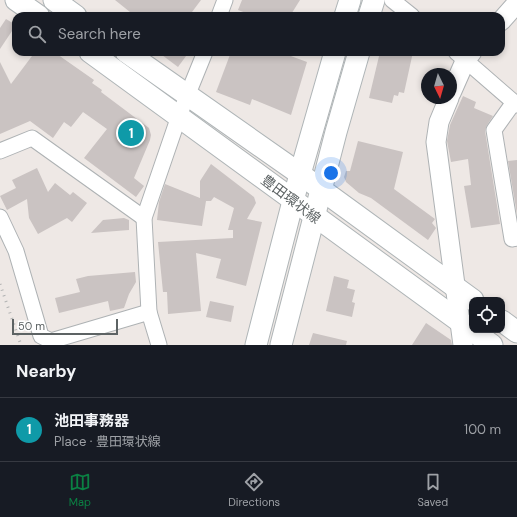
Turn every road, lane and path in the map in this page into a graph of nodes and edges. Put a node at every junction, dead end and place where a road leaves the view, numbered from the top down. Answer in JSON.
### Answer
{"nodes":[{"id":1,"x":16,"y":0,"type":"edge"},
{"id":2,"x":54,"y":0,"type":"edge"},
{"id":3,"x":225,"y":0,"type":"edge"},
{"id":4,"x":350,"y":0,"type":"edge"},
{"id":5,"x":374,"y":0,"type":"edge"},
{"id":6,"x":392,"y":0,"type":"edge"},
{"id":7,"x":517,"y":3,"type":"edge"},
{"id":8,"x":33,"y":12,"type":"edge"},
{"id":9,"x":70,"y":12,"type":"edge"},
{"id":10,"x":220,"y":12,"type":"edge"},
{"id":11,"x":346,"y":12,"type":"edge"},
{"id":12,"x":370,"y":12,"type":"edge"},
{"id":13,"x":407,"y":12,"type":"edge"},
{"id":14,"x":505,"y":16,"type":"edge"},
{"id":15,"x":96,"y":56,"type":"edge"},
{"id":16,"x":132,"y":56,"type":"edge"},
{"id":17,"x":203,"y":56,"type":"edge"},
{"id":18,"x":334,"y":56,"type":"edge"},
{"id":19,"x":358,"y":56,"type":"edge"},
{"id":20,"x":464,"y":56,"type":"edge"},
{"id":21,"x":467,"y":56,"type":"edge"},
{"id":22,"x":457,"y":76,"type":"edge"},
{"id":23,"x":187,"y":96,"type":"junction"},
{"id":24,"x":515,"y":103,"type":"edge"},
{"id":25,"x":446,"y":104,"type":"edge"},
{"id":26,"x":179,"y":116,"type":"junction"},
{"id":27,"x":0,"y":152,"type":"edge"},
{"id":28,"x":300,"y":174,"type":"junction"},
{"id":29,"x":322,"y":191,"type":"junction"},
{"id":30,"x":294,"y":201,"type":"junction"},
{"id":31,"x":314,"y":216,"type":"junction"},
{"id":32,"x":0,"y":217,"type":"edge"},
{"id":33,"x":144,"y":218,"type":"junction"},
{"id":34,"x":517,"y":238,"type":"edge"},
{"id":35,"x":455,"y":288,"type":"junction"},
{"id":36,"x":469,"y":298,"type":"edge"},
{"id":37,"x":149,"y":312,"type":"junction"},
{"id":38,"x":460,"y":324,"type":"junction"},
{"id":39,"x":45,"y":342,"type":"edge"},
{"id":40,"x":159,"y":345,"type":"edge"},
{"id":41,"x":256,"y":345,"type":"edge"},
{"id":42,"x":281,"y":345,"type":"edge"},
{"id":43,"x":462,"y":345,"type":"edge"},
{"id":44,"x":492,"y":345,"type":"edge"}],
"edges":[{"from":1,"to":8,"type":"main road"},
{"from":2,"to":9,"type":"main road"},
{"from":3,"to":10,"type":"street"},
{"from":4,"to":11,"type":"main road"},
{"from":5,"to":12,"type":"main road"},
{"from":6,"to":13,"type":"street"},
{"from":7,"to":14,"type":"street"},
{"from":15,"to":26,"type":"main road","name":"豊田環状線"},
{"from":16,"to":23,"type":"main road","name":"豊田環状線"},
{"from":17,"to":23,"type":"street"},
{"from":18,"to":28,"type":"main road"},
{"from":19,"to":29,"type":"main road"},
{"from":20,"to":22,"type":"street"},
{"from":21,"to":24,"type":"street"},
{"from":23,"to":26,"type":"street"},
{"from":23,"to":28,"type":"main road","name":"豊田環状線"},
{"from":24,"to":34,"type":"street"},
{"from":25,"to":35,"type":"street"},
{"from":26,"to":30,"type":"main road","name":"豊田環状線"},
{"from":26,"to":33,"type":"street"},
{"from":27,"to":33,"type":"street"},
{"from":28,"to":29,"type":"main road","name":"豊田環状線"},
{"from":28,"to":30,"type":"main road"},
{"from":29,"to":31,"type":"main road"},
{"from":29,"to":35,"type":"main road","name":"豊田環状線"},
{"from":30,"to":31,"type":"main road","name":"豊田環状線"},
{"from":30,"to":41,"type":"main road"},
{"from":31,"to":38,"type":"main road","name":"豊田環状線"},
{"from":31,"to":42,"type":"main road"},
{"from":32,"to":39,"type":"street"},
{"from":33,"to":37,"type":"street"},
{"from":35,"to":36,"type":"main road","name":"豊田環状線"},
{"from":35,"to":38,"type":"street"},
{"from":37,"to":39,"type":"street"},
{"from":37,"to":40,"type":"street"},
{"from":38,"to":43,"type":"street"},
{"from":38,"to":44,"type":"main road","name":"豊田環状線"}]}
